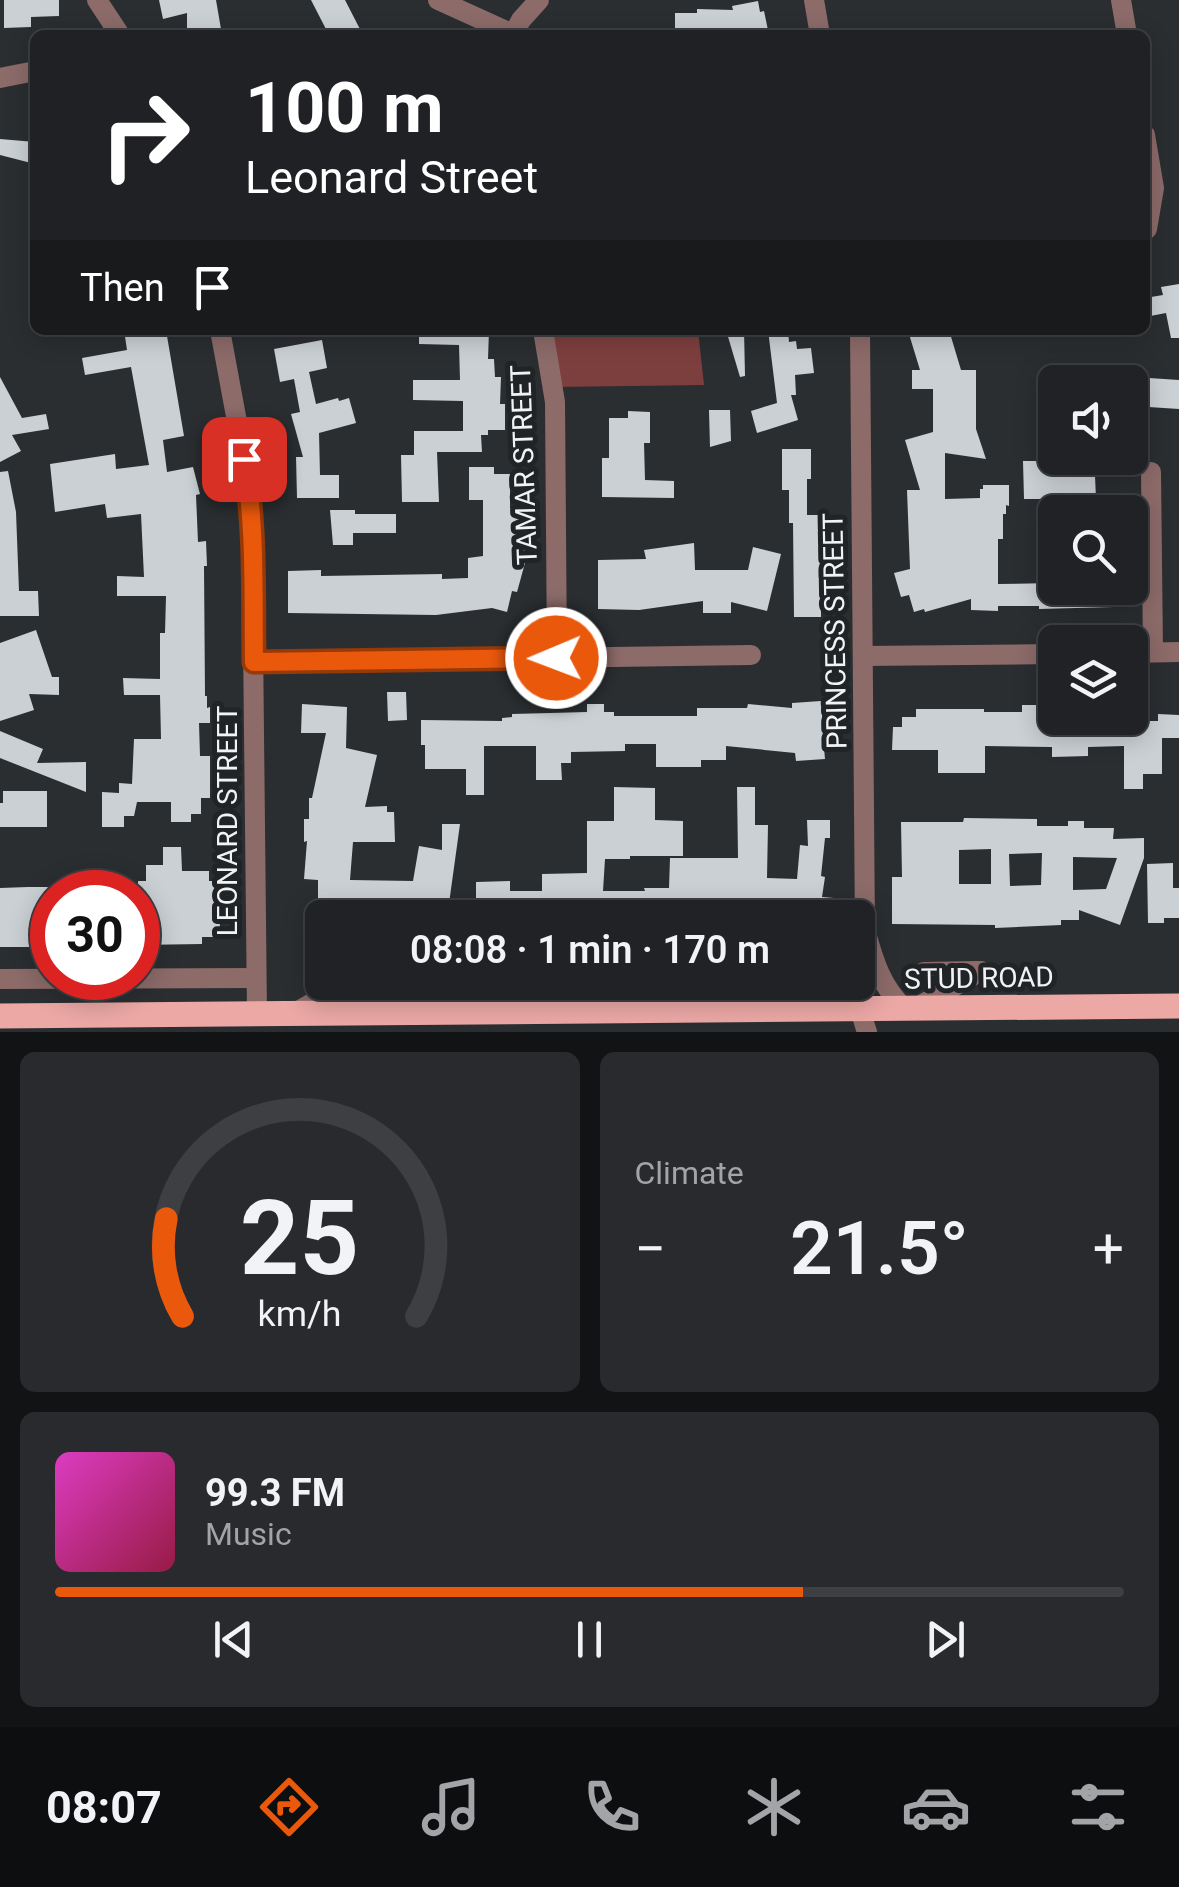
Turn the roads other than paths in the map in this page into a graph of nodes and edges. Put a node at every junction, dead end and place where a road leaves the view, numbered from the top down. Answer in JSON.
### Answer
{"nodes":[{"id":1,"x":97,"y":0,"type":"edge"},
{"id":2,"x":438,"y":0,"type":"edge"},
{"id":3,"x":539,"y":0,"type":"edge"},
{"id":4,"x":814,"y":0,"type":"edge"},
{"id":5,"x":1121,"y":0,"type":"edge"},
{"id":6,"x":117,"y":30,"type":"edge"},
{"id":7,"x":504,"y":30,"type":"edge"},
{"id":8,"x":515,"y":30,"type":"edge"},
{"id":9,"x":819,"y":30,"type":"edge"},
{"id":10,"x":1126,"y":30,"type":"edge"},
{"id":11,"x":30,"y":72,"type":"edge"},
{"id":12,"x":0,"y":78,"type":"edge"},
{"id":13,"x":1150,"y":165,"type":"edge"},
{"id":14,"x":1150,"y":211,"type":"edge"},
{"id":15,"x":221,"y":335,"type":"edge"},
{"id":16,"x":544,"y":335,"type":"edge"},
{"id":17,"x":860,"y":335,"type":"edge"},
{"id":18,"x":1151,"y":472,"type":"dead end"},
{"id":19,"x":1148,"y":652,"type":"edge"},
{"id":20,"x":1153,"y":652,"type":"junction"},
{"id":21,"x":1179,"y":652,"type":"edge"},
{"id":22,"x":1038,"y":654,"type":"edge"},
{"id":23,"x":751,"y":656,"type":"dead end"},
{"id":24,"x":864,"y":656,"type":"junction"},
{"id":25,"x":556,"y":658,"type":"junction"},
{"id":26,"x":254,"y":662,"type":"junction"},
{"id":27,"x":865,"y":900,"type":"edge"},
{"id":28,"x":875,"y":960,"type":"edge"},
{"id":29,"x":924,"y":972,"type":"dead end"},
{"id":30,"x":256,"y":978,"type":"junction"},
{"id":31,"x":0,"y":979,"type":"edge"},
{"id":32,"x":318,"y":1000,"type":"edge"},
{"id":33,"x":802,"y":1000,"type":"edge"},
{"id":34,"x":1179,"y":1006,"type":"edge"},
{"id":35,"x":909,"y":1009,"type":"junction"},
{"id":36,"x":810,"y":1010,"type":"junction"},
{"id":37,"x":257,"y":1014,"type":"junction"},
{"id":38,"x":294,"y":1014,"type":"junction"},
{"id":39,"x":0,"y":1016,"type":"edge"},
{"id":40,"x":863,"y":1021,"type":"edge"}],
"edges":[{"from":1,"to":6,"type":"street"},
{"from":2,"to":7,"type":"street"},
{"from":3,"to":8,"type":"street"},
{"from":4,"to":9,"type":"street"},
{"from":5,"to":10,"type":"street"},
{"from":11,"to":12,"type":"street"},
{"from":13,"to":14,"type":"street"},
{"from":15,"to":26,"type":"street","name":"LEONARD STREET"},
{"from":16,"to":25,"type":"street","name":"TAMAR STREET"},
{"from":17,"to":24,"type":"street","name":"PRINCESS STREET"},
{"from":18,"to":20,"type":"street"},
{"from":19,"to":20,"type":"street"},
{"from":20,"to":21,"type":"street"},
{"from":22,"to":24,"type":"street"},
{"from":23,"to":25,"type":"street"},
{"from":24,"to":27,"type":"street","name":"PRINCESS STREET"},
{"from":25,"to":26,"type":"street"},
{"from":26,"to":30,"type":"street","name":"LEONARD STREET"},
{"from":28,"to":35,"type":"street","name":"PRINCESS STREET"},
{"from":29,"to":35,"type":"street"},
{"from":30,"to":31,"type":"street"},
{"from":30,"to":37,"type":"street","name":"LEONARD STREET"},
{"from":32,"to":38,"type":"street"},
{"from":33,"to":36,"type":"street"},
{"from":34,"to":35,"type":"main road","name":"STUD ROAD"},
{"from":35,"to":40,"type":"main road","name":"STUD ROAD"},
{"from":36,"to":38,"type":"main road","name":"STUD ROAD"},
{"from":36,"to":40,"type":"main road","name":"STUD ROAD"},
{"from":37,"to":38,"type":"main road","name":"STUD ROAD"},
{"from":37,"to":39,"type":"main road","name":"STUD ROAD"}]}
